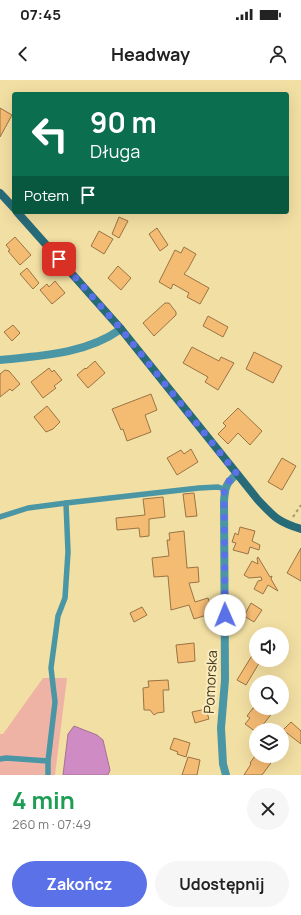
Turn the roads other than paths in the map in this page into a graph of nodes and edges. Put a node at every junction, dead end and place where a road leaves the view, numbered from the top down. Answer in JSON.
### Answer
{"nodes":[{"id":1,"x":0,"y":193,"type":"edge"},
{"id":2,"x":12,"y":206,"type":"edge"},
{"id":3,"x":19,"y":214,"type":"edge"},
{"id":4,"x":121,"y":329,"type":"junction"},
{"id":5,"x":0,"y":360,"type":"edge"},
{"id":6,"x":237,"y":474,"type":"junction"},
{"id":7,"x":224,"y":489,"type":"junction"},
{"id":8,"x":66,"y":502,"type":"junction"},
{"id":9,"x":0,"y":517,"type":"edge"},
{"id":10,"x":301,"y":529,"type":"edge"},
{"id":11,"x":0,"y":759,"type":"edge"},
{"id":12,"x":48,"y":760,"type":"junction"},
{"id":13,"x":48,"y":775,"type":"edge"},
{"id":14,"x":226,"y":775,"type":"edge"}],
"edges":[{"from":1,"to":2,"type":"street"},
{"from":3,"to":4,"type":"street"},
{"from":4,"to":5,"type":"street"},
{"from":4,"to":6,"type":"street"},
{"from":6,"to":7,"type":"street"},
{"from":6,"to":10,"type":"street"},
{"from":7,"to":8,"type":"lane"},
{"from":7,"to":14,"type":"street","name":"Pomorska"},
{"from":8,"to":9,"type":"lane"},
{"from":8,"to":12,"type":"lane"},
{"from":11,"to":12,"type":"lane"},
{"from":12,"to":13,"type":"lane"}]}
